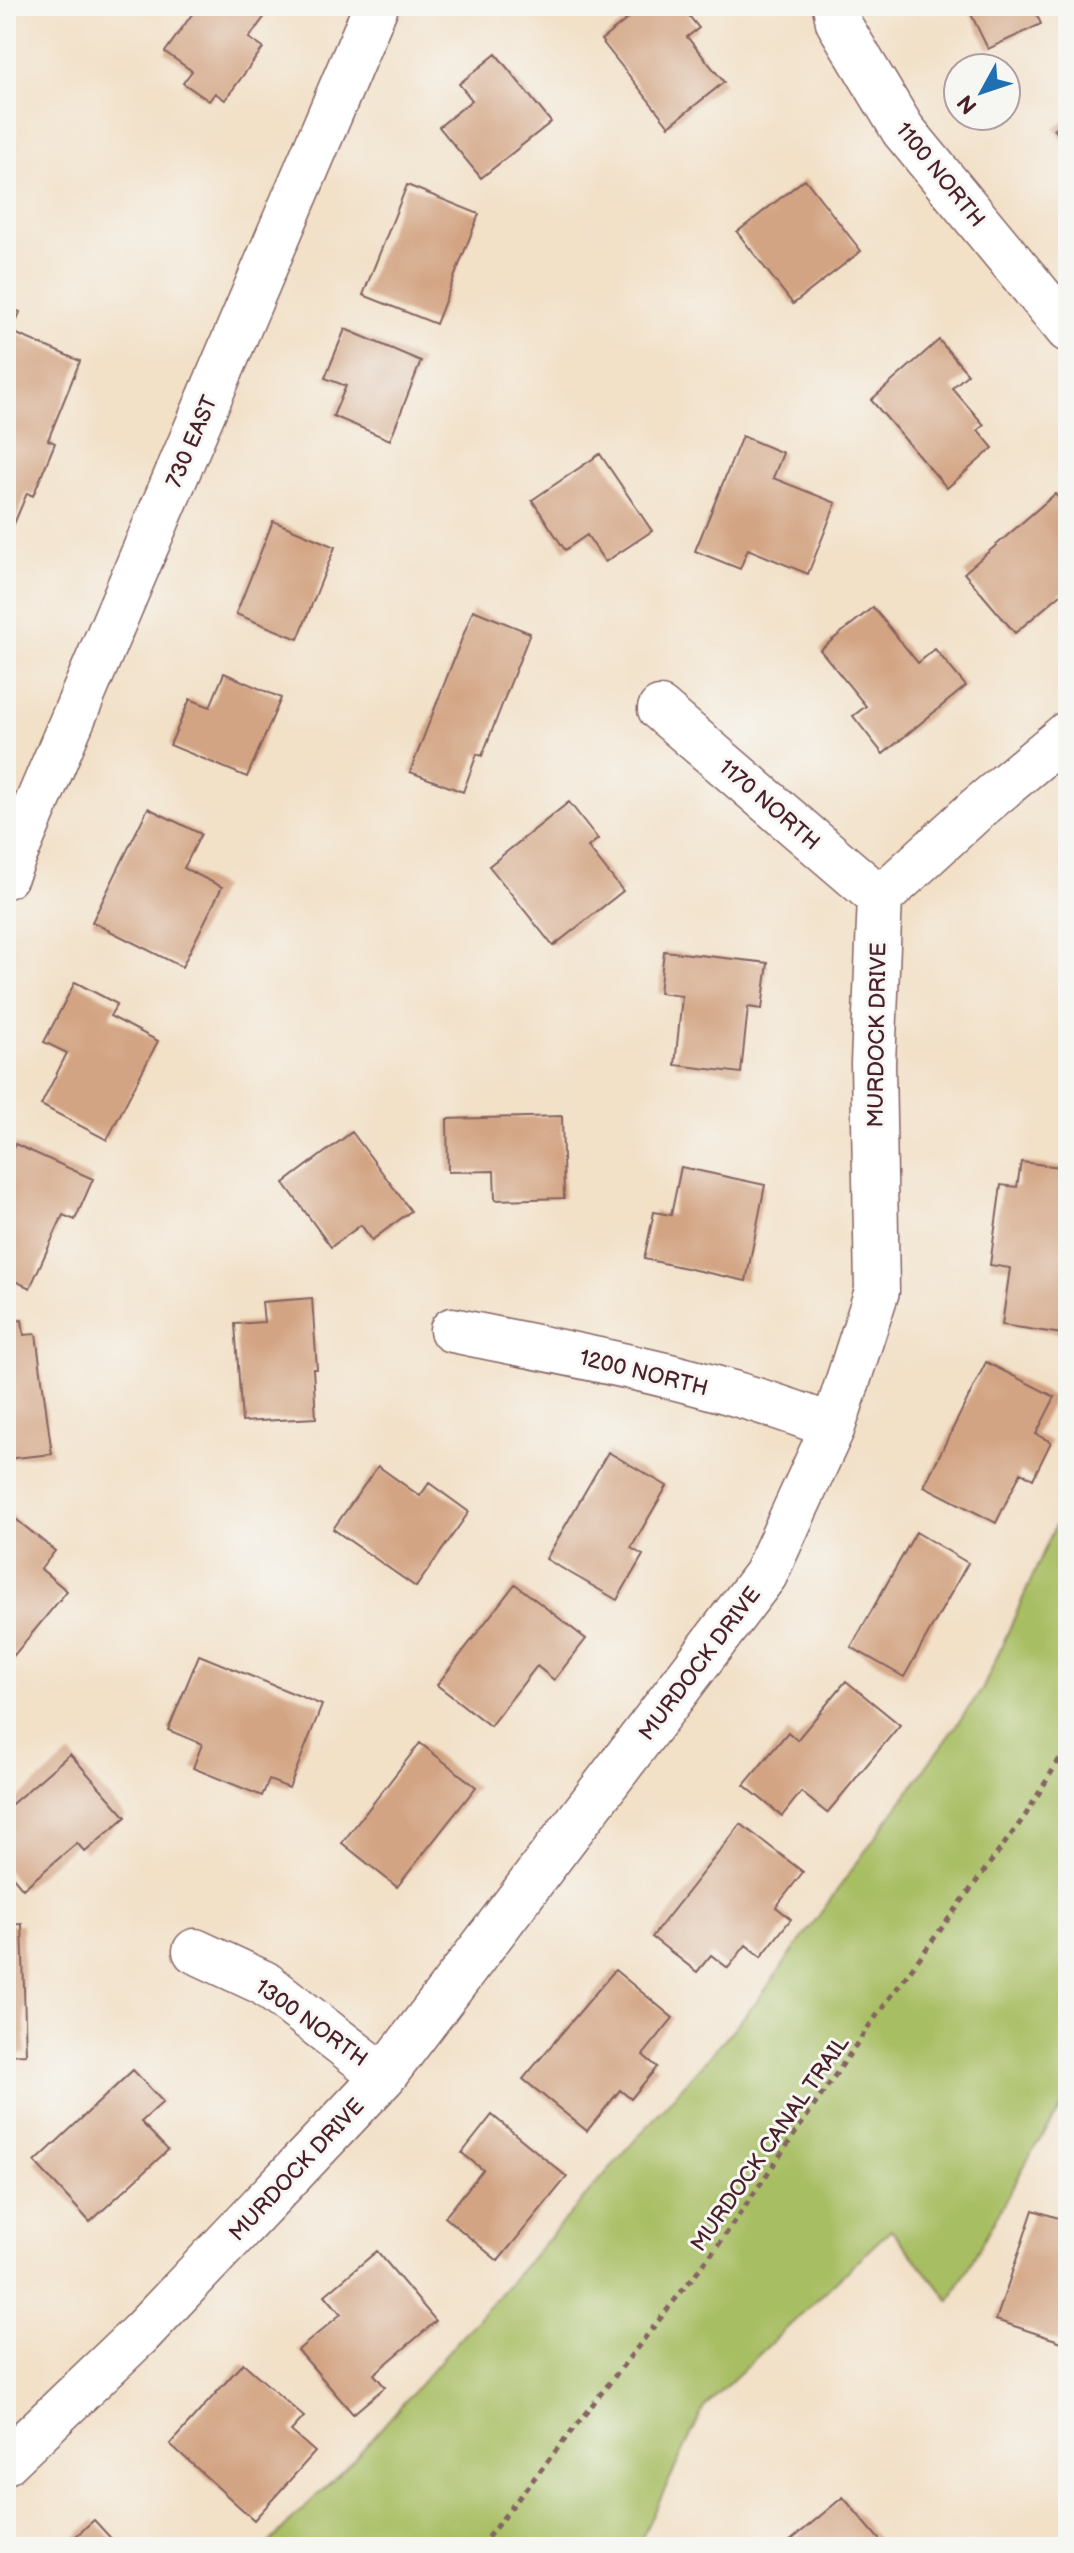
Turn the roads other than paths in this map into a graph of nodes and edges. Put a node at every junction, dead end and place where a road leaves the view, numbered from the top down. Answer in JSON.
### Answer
{"nodes":[{"id":1,"x":376,"y":6,"type":"edge"},
{"id":2,"x":835,"y":6,"type":"edge"},
{"id":3,"x":1068,"y":330,"type":"edge"},
{"id":4,"x":660,"y":709,"type":"dead end"},
{"id":5,"x":1068,"y":733,"type":"edge"},
{"id":6,"x":6,"y":876,"type":"edge"},
{"id":7,"x":880,"y":898,"type":"junction"},
{"id":8,"x":452,"y":1330,"type":"dead end"},
{"id":9,"x":833,"y":1427,"type":"junction"},
{"id":10,"x":195,"y":1951,"type":"dead end"},
{"id":11,"x":384,"y":2076,"type":"junction"},
{"id":12,"x":6,"y":2462,"type":"edge"}],
"edges":[{"from":1,"to":6,"type":"street","name":"730 EAST"},
{"from":2,"to":3,"type":"street","name":"1100 NORTH"},
{"from":4,"to":7,"type":"street","name":"1170 NORTH"},
{"from":5,"to":7,"type":"street"},
{"from":7,"to":9,"type":"street","name":"MURDOCK DRIVE"},
{"from":8,"to":9,"type":"street","name":"1200 NORTH"},
{"from":9,"to":11,"type":"street","name":"MURDOCK DRIVE"},
{"from":10,"to":11,"type":"street","name":"1300 NORTH"},
{"from":11,"to":12,"type":"street","name":"MURDOCK DRIVE"}]}
